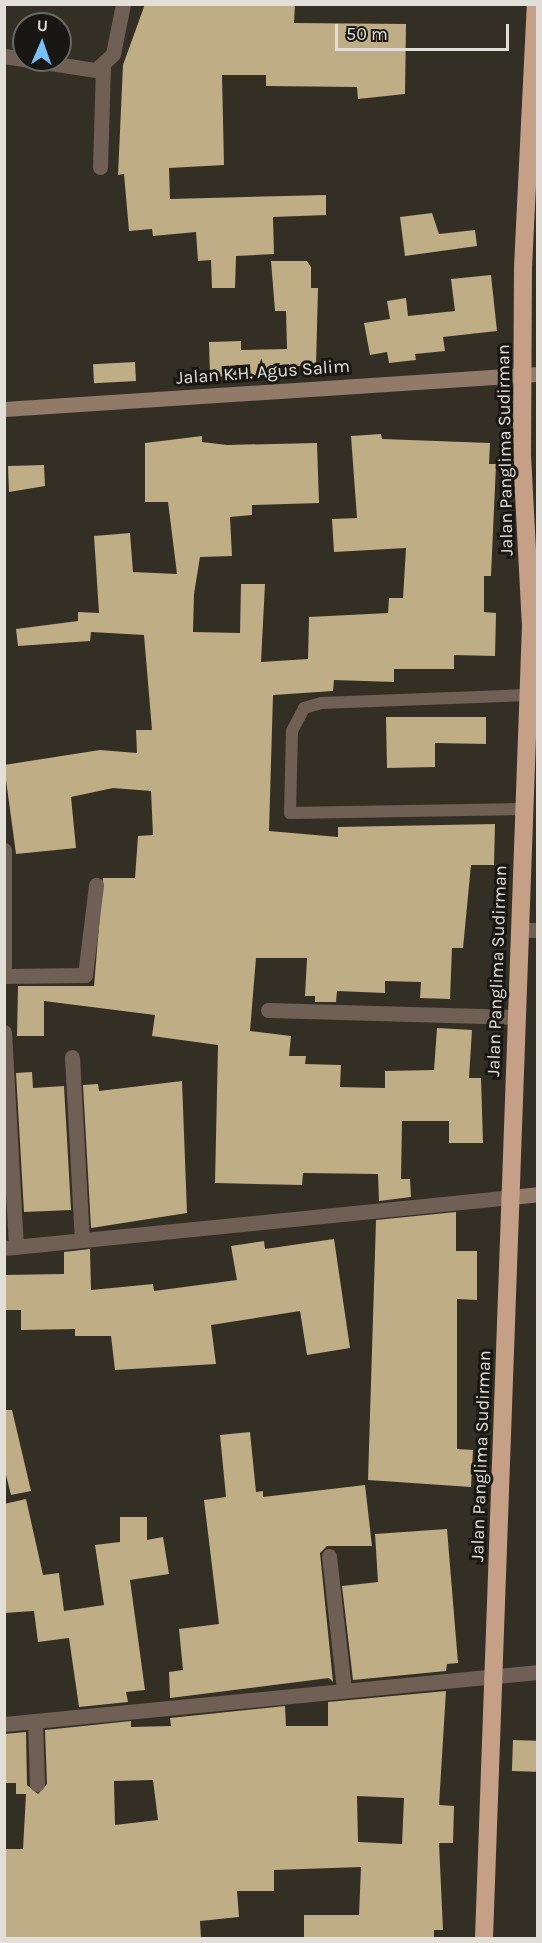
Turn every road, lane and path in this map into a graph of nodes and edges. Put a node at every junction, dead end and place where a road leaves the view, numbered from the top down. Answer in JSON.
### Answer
{"nodes":[{"id":1,"x":123,"y":4,"type":"edge"},
{"id":2,"x":536,"y":4,"type":"edge"},
{"id":3,"x":4,"y":56,"type":"edge"},
{"id":4,"x":103,"y":67,"type":"junction"},
{"id":5,"x":100,"y":167,"type":"dead end"},
{"id":6,"x":531,"y":374,"type":"edge"},
{"id":7,"x":4,"y":409,"type":"edge"},
{"id":8,"x":533,"y":671,"type":"edge"},
{"id":9,"x":528,"y":695,"type":"junction"},
{"id":10,"x":532,"y":732,"type":"edge"},
{"id":11,"x":524,"y":809,"type":"junction"},
{"id":12,"x":4,"y":850,"type":"edge"},
{"id":13,"x":96,"y":885,"type":"dead end"},
{"id":14,"x":519,"y":930,"type":"junction"},
{"id":15,"x":537,"y":930,"type":"edge"},
{"id":16,"x":5,"y":934,"type":"edge"},
{"id":17,"x":4,"y":967,"type":"edge"},
{"id":18,"x":4,"y":976,"type":"edge"},
{"id":19,"x":268,"y":1010,"type":"dead end"},
{"id":20,"x":517,"y":1017,"type":"junction"},
{"id":21,"x":4,"y":1032,"type":"edge"},
{"id":22,"x":72,"y":1057,"type":"dead end"},
{"id":23,"x":6,"y":1111,"type":"edge"},
{"id":24,"x":537,"y":1194,"type":"edge"},
{"id":25,"x":511,"y":1197,"type":"junction"},
{"id":26,"x":82,"y":1240,"type":"junction"},
{"id":27,"x":10,"y":1247,"type":"edge"},
{"id":28,"x":329,"y":1556,"type":"dead end"},
{"id":29,"x":537,"y":1672,"type":"edge"},
{"id":30,"x":493,"y":1677,"type":"junction"},
{"id":31,"x":344,"y":1689,"type":"junction"},
{"id":32,"x":35,"y":1721,"type":"junction"},
{"id":33,"x":4,"y":1724,"type":"edge"},
{"id":34,"x":37,"y":1784,"type":"dead end"},
{"id":35,"x":484,"y":1938,"type":"edge"}],
"edges":[{"from":1,"to":4,"type":"street"},
{"from":2,"to":6,"type":"highway","name":"Jalan Panglima Sudirman"},
{"from":3,"to":4,"type":"street"},
{"from":4,"to":5,"type":"street"},
{"from":6,"to":7,"type":"street","name":"Jalan K.H. Agus Salim"},
{"from":6,"to":8,"type":"highway","name":"Jalan Panglima Sudirman"},
{"from":8,"to":9,"type":"highway","name":"Jalan Panglima Sudirman"},
{"from":9,"to":10,"type":"highway","name":"Jalan Panglima Sudirman"},
{"from":9,"to":11,"type":"lane"},
{"from":10,"to":11,"type":"highway","name":"Jalan Panglima Sudirman"},
{"from":11,"to":14,"type":"highway","name":"Jalan Panglima Sudirman"},
{"from":12,"to":16,"type":"street"},
{"from":13,"to":18,"type":"street"},
{"from":14,"to":15,"type":"street"},
{"from":14,"to":20,"type":"highway","name":"Jalan Panglima Sudirman"},
{"from":16,"to":17,"type":"street"},
{"from":19,"to":20,"type":"street"},
{"from":20,"to":25,"type":"highway","name":"Jalan Panglima Sudirman"},
{"from":21,"to":23,"type":"street"},
{"from":22,"to":26,"type":"street"},
{"from":23,"to":27,"type":"street"},
{"from":24,"to":25,"type":"street"},
{"from":25,"to":26,"type":"street"},
{"from":25,"to":30,"type":"highway","name":"Jalan Panglima Sudirman"},
{"from":26,"to":27,"type":"street"},
{"from":28,"to":31,"type":"street"},
{"from":29,"to":30,"type":"street"},
{"from":30,"to":31,"type":"street"},
{"from":30,"to":35,"type":"highway","name":"Jalan Panglima Sudirman"},
{"from":31,"to":32,"type":"street"},
{"from":32,"to":33,"type":"street"},
{"from":32,"to":34,"type":"street"}]}
